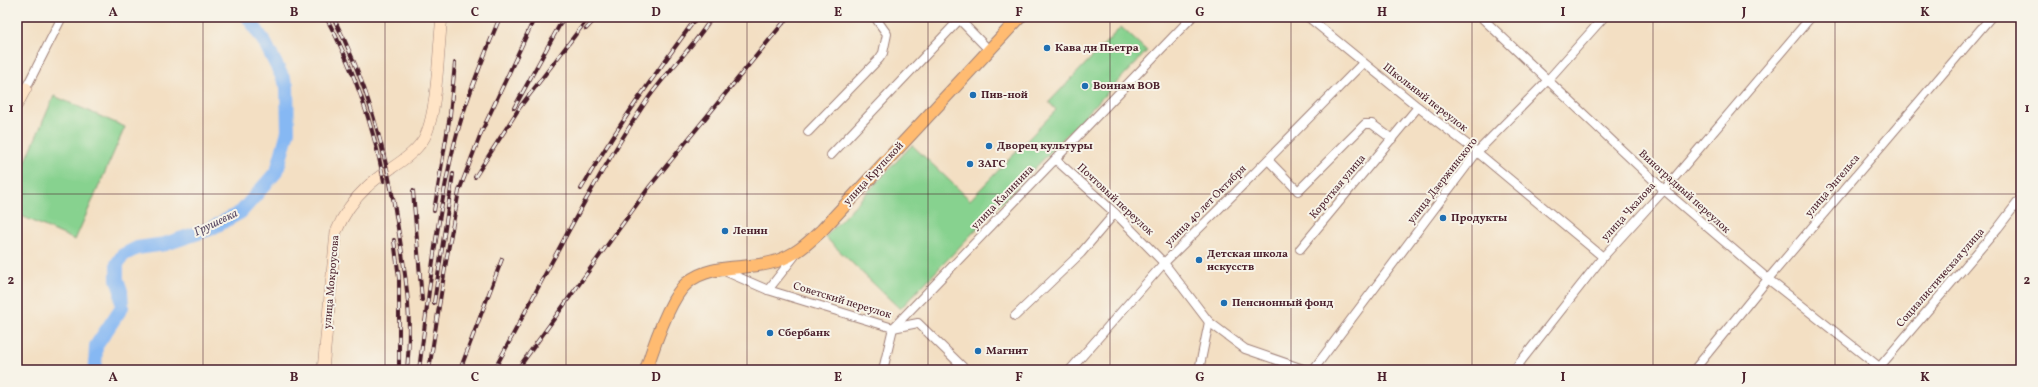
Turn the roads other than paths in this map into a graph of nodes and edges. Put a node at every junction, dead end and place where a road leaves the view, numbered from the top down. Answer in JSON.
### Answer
{"nodes":[{"id":1,"x":62,"y":17,"type":"edge"},
{"id":2,"x":442,"y":17,"type":"edge"},
{"id":3,"x":877,"y":17,"type":"edge"},
{"id":4,"x":1020,"y":17,"type":"edge"},
{"id":5,"x":1192,"y":17,"type":"edge"},
{"id":6,"x":1308,"y":17,"type":"edge"},
{"id":7,"x":1481,"y":17,"type":"edge"},
{"id":8,"x":1604,"y":17,"type":"edge"},
{"id":9,"x":1811,"y":17,"type":"edge"},
{"id":10,"x":1991,"y":17,"type":"edge"},
{"id":11,"x":958,"y":18,"type":"edge"},
{"id":12,"x":1320,"y":20,"type":"edge"},
{"id":13,"x":989,"y":50,"type":"junction"},
{"id":14,"x":1363,"y":63,"type":"junction"},
{"id":15,"x":1547,"y":81,"type":"junction"},
{"id":16,"x":21,"y":88,"type":"edge"},
{"id":17,"x":17,"y":105,"type":"edge"},
{"id":18,"x":1418,"y":107,"type":"junction"},
{"id":19,"x":808,"y":132,"type":"dead end"},
{"id":20,"x":1392,"y":139,"type":"junction"},
{"id":21,"x":1477,"y":152,"type":"junction"},
{"id":22,"x":831,"y":154,"type":"dead end"},
{"id":23,"x":1056,"y":160,"type":"junction"},
{"id":24,"x":1268,"y":160,"type":"junction"},
{"id":25,"x":1664,"y":190,"type":"junction"},
{"id":26,"x":2021,"y":198,"type":"edge"},
{"id":27,"x":1115,"y":213,"type":"junction"},
{"id":28,"x":1300,"y":249,"type":"dead end"},
{"id":29,"x":799,"y":252,"type":"junction"},
{"id":30,"x":1603,"y":257,"type":"junction"},
{"id":31,"x":1164,"y":263,"type":"junction"},
{"id":32,"x":721,"y":269,"type":"junction"},
{"id":33,"x":1768,"y":279,"type":"junction"},
{"id":34,"x":768,"y":290,"type":"junction"},
{"id":35,"x":1015,"y":316,"type":"dead end"},
{"id":36,"x":1209,"y":322,"type":"junction"},
{"id":37,"x":892,"y":328,"type":"junction"},
{"id":38,"x":1880,"y":369,"type":"edge"},
{"id":39,"x":323,"y":370,"type":"edge"},
{"id":40,"x":646,"y":370,"type":"edge"},
{"id":41,"x":883,"y":370,"type":"edge"},
{"id":42,"x":966,"y":370,"type":"edge"},
{"id":43,"x":1070,"y":370,"type":"edge"},
{"id":44,"x":1199,"y":370,"type":"edge"},
{"id":45,"x":1306,"y":370,"type":"edge"},
{"id":46,"x":1313,"y":370,"type":"edge"},
{"id":47,"x":1514,"y":370,"type":"edge"},
{"id":48,"x":1694,"y":370,"type":"edge"}],
"edges":[{"from":1,"to":16,"type":"street"},
{"from":2,"to":39,"type":"street","name":"улица Мокроусова"},
{"from":3,"to":19,"type":"street"},
{"from":4,"to":13,"type":"main road","name":"улица Крупской"},
{"from":5,"to":23,"type":"street","name":"улица Калинина"},
{"from":6,"to":12,"type":"street","name":"Школьный переулок"},
{"from":7,"to":15,"type":"street","name":"Виноградный переулок"},
{"from":8,"to":15,"type":"street","name":"улица Дзержинского"},
{"from":9,"to":25,"type":"street","name":"улица Чкалова"},
{"from":10,"to":33,"type":"street","name":"улица Энгельса"},
{"from":11,"to":13,"type":"street"},
{"from":11,"to":22,"type":"street"},
{"from":12,"to":14,"type":"street","name":"Школьный переулок"},
{"from":13,"to":29,"type":"main road","name":"улица Крупской"},
{"from":14,"to":18,"type":"street","name":"Школьный переулок"},
{"from":14,"to":24,"type":"street","name":"улица 40 лет Октября"},
{"from":15,"to":21,"type":"street","name":"улица Дзержинского"},
{"from":15,"to":25,"type":"street","name":"Виноградный переулок"},
{"from":16,"to":17,"type":"street"},
{"from":18,"to":20,"type":"street","name":"Короткая улица"},
{"from":18,"to":21,"type":"street","name":"Школьный переулок"},
{"from":20,"to":24,"type":"street","name":"Короткая улица"},
{"from":20,"to":28,"type":"street","name":"Короткая улица"},
{"from":21,"to":30,"type":"street","name":"Школьный переулок"},
{"from":21,"to":46,"type":"street","name":"улица Дзержинского"},
{"from":23,"to":27,"type":"street","name":"Почтовый переулок"},
{"from":23,"to":37,"type":"street","name":"улица Калинина"},
{"from":24,"to":31,"type":"street","name":"улица 40 лет Октября"},
{"from":25,"to":30,"type":"street","name":"улица Чкалова"},
{"from":25,"to":33,"type":"street","name":"Виноградный переулок"},
{"from":26,"to":38,"type":"street","name":"Социалистическая улица"},
{"from":27,"to":31,"type":"street","name":"Почтовый переулок"},
{"from":27,"to":35,"type":"street"},
{"from":29,"to":32,"type":"main road","name":"улица Крупской"},
{"from":29,"to":34,"type":"street"},
{"from":30,"to":47,"type":"street","name":"улица Чкалова"},
{"from":31,"to":36,"type":"street","name":"Почтовый переулок"},
{"from":31,"to":43,"type":"street","name":"улица 40 лет Октября"},
{"from":32,"to":34,"type":"street","name":"Советский переулок"},
{"from":32,"to":40,"type":"main road","name":"улица Крупской"},
{"from":33,"to":38,"type":"street","name":"Виноградный переулок"},
{"from":33,"to":48,"type":"street","name":"улица Энгельса"},
{"from":34,"to":37,"type":"street","name":"Советский переулок"},
{"from":36,"to":44,"type":"street"},
{"from":36,"to":45,"type":"street","name":"Почтовый переулок"},
{"from":37,"to":41,"type":"street"},
{"from":37,"to":42,"type":"street","name":"Советский переулок"}]}
